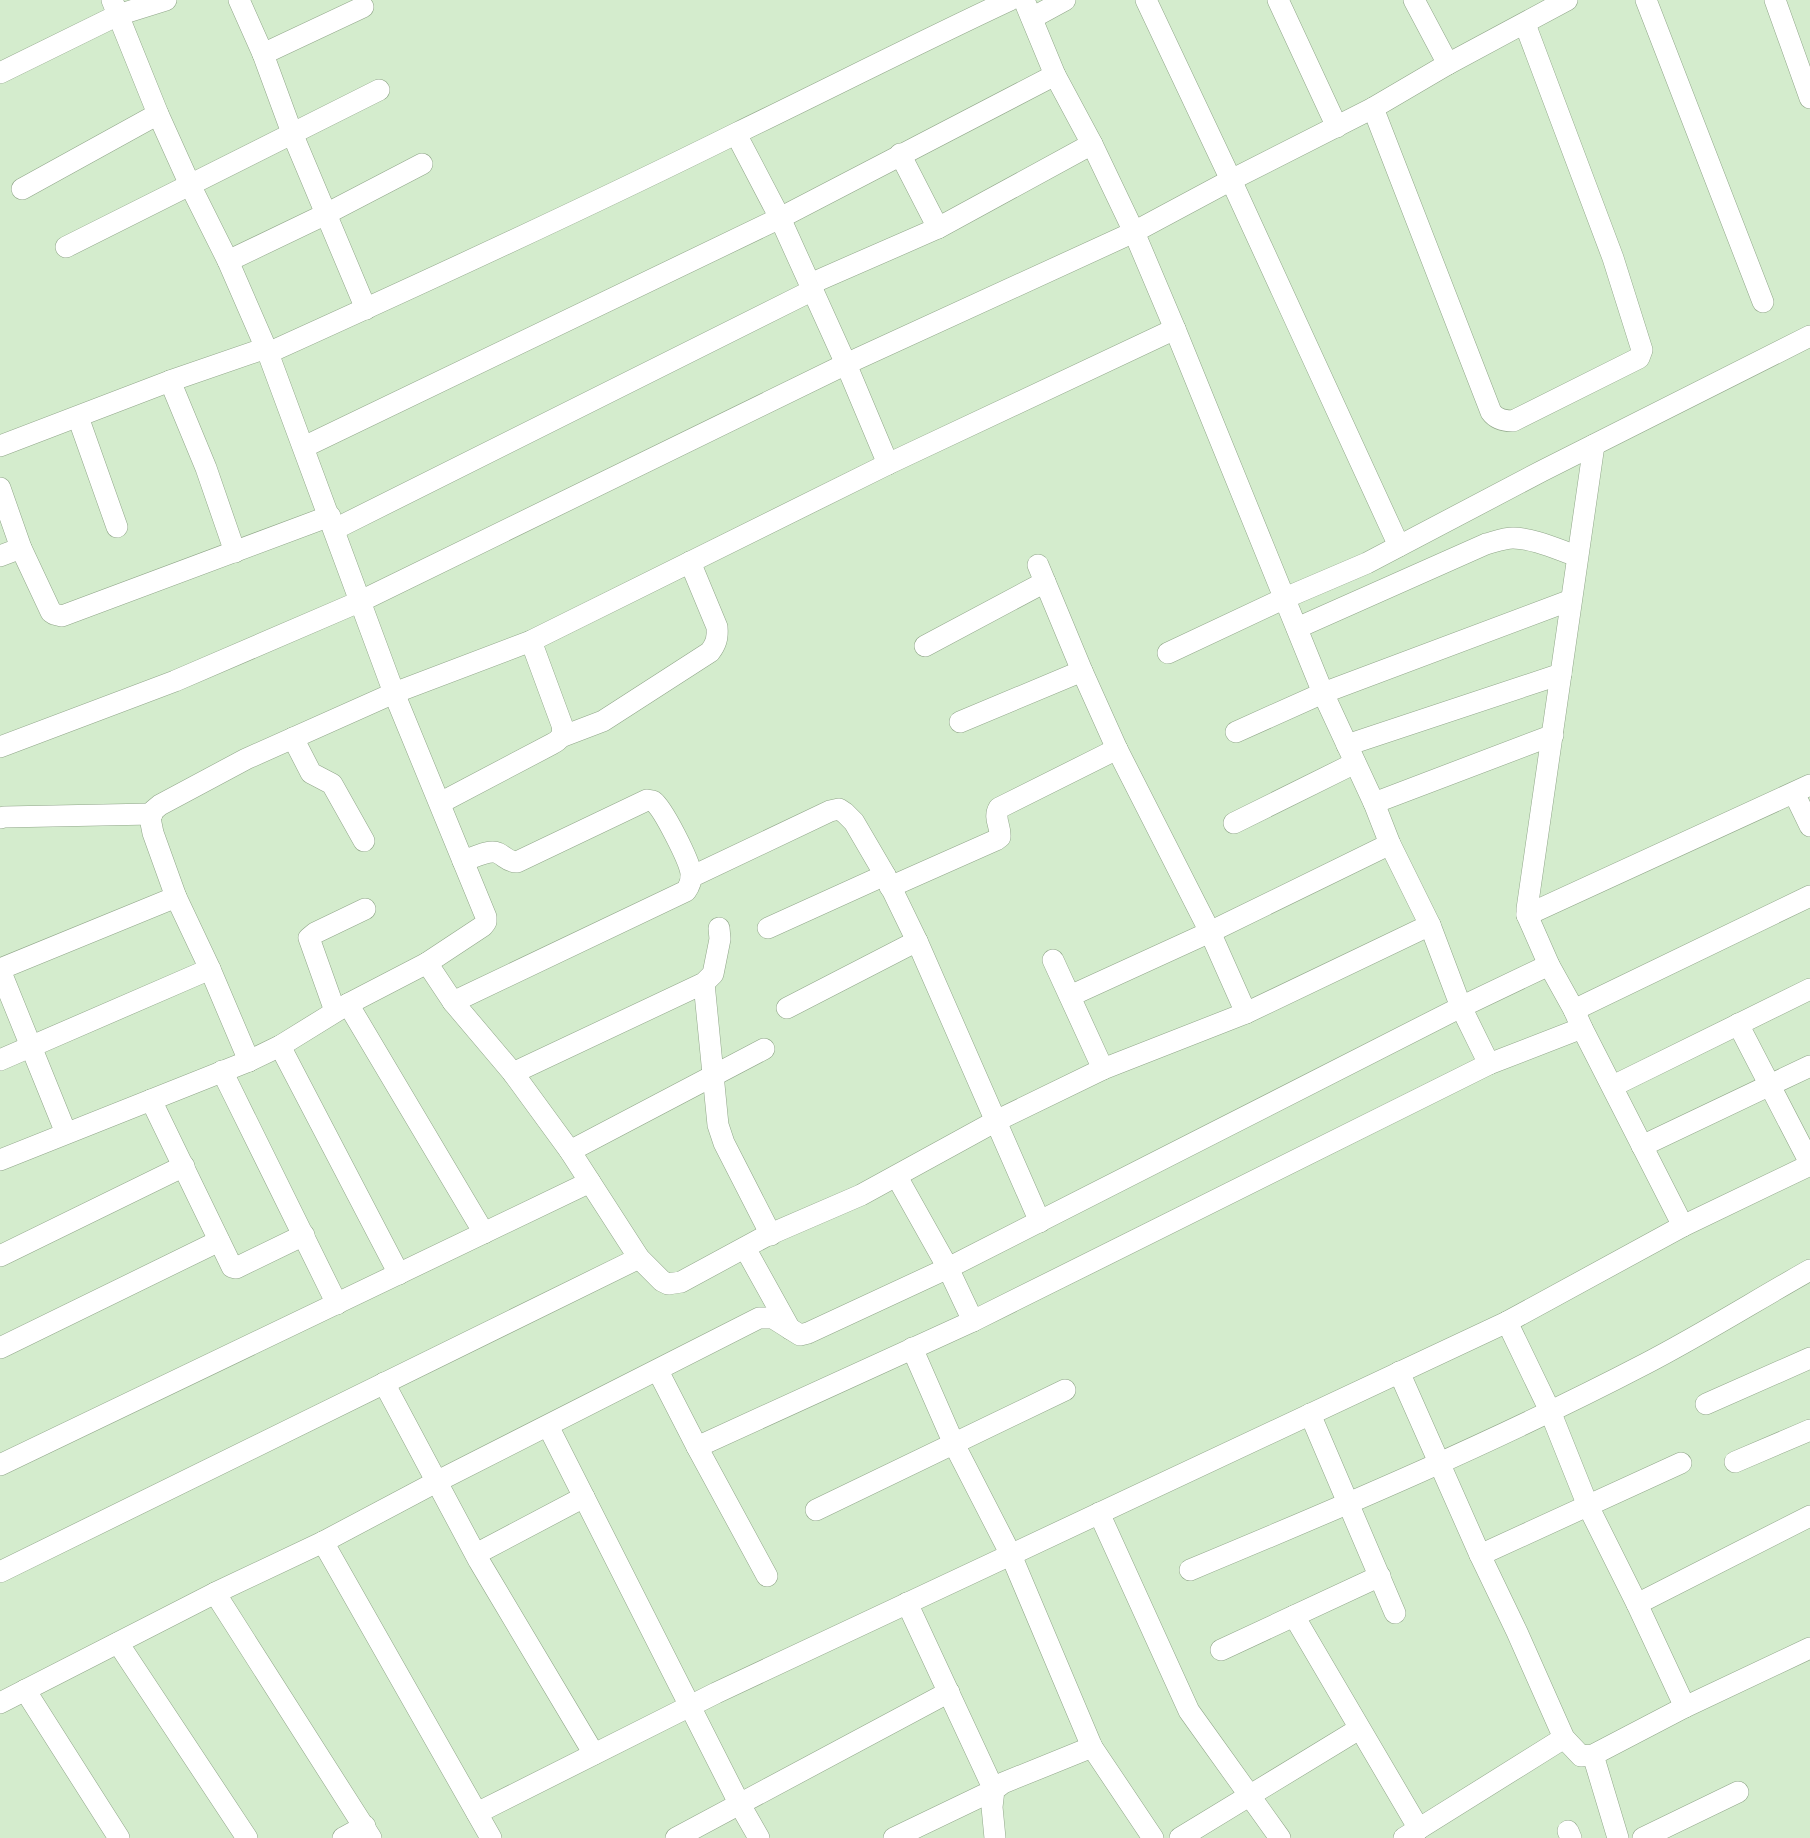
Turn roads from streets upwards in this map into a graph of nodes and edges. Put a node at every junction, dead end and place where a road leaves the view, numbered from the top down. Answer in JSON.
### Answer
{"nodes":[{"id":1,"x":166,"y":0,"type":"edge"},
{"id":2,"x":239,"y":0,"type":"edge"},
{"id":3,"x":1010,"y":0,"type":"edge"},
{"id":4,"x":1065,"y":0,"type":"edge"},
{"id":5,"x":1146,"y":0,"type":"edge"},
{"id":6,"x":1278,"y":0,"type":"edge"},
{"id":7,"x":1414,"y":0,"type":"edge"},
{"id":8,"x":1566,"y":0,"type":"edge"},
{"id":9,"x":1646,"y":0,"type":"edge"},
{"id":10,"x":1775,"y":0,"type":"edge"},
{"id":11,"x":363,"y":7,"type":"dead end"},
{"id":12,"x":115,"y":8,"type":"edge"},
{"id":13,"x":1028,"y":9,"type":"edge"},
{"id":14,"x":1525,"y":24,"type":"junction"},
{"id":15,"x":262,"y":54,"type":"junction"},
{"id":16,"x":1449,"y":64,"type":"junction"},
{"id":17,"x":0,"y":73,"type":"edge"},
{"id":18,"x":1055,"y":75,"type":"junction"},
{"id":19,"x":379,"y":90,"type":"dead end"},
{"id":20,"x":1810,"y":98,"type":"edge"},
{"id":21,"x":1373,"y":108,"type":"junction"},
{"id":22,"x":158,"y":114,"type":"junction"},
{"id":23,"x":1337,"y":127,"type":"junction"},
{"id":24,"x":292,"y":133,"type":"junction"},
{"id":25,"x":736,"y":134,"type":"junction"},
{"id":26,"x":1092,"y":144,"type":"junction"},
{"id":27,"x":900,"y":154,"type":"junction"},
{"id":28,"x":422,"y":164,"type":"dead end"},
{"id":29,"x":1231,"y":180,"type":"junction"},
{"id":30,"x":190,"y":185,"type":"junction"},
{"id":31,"x":22,"y":189,"type":"dead end"},
{"id":32,"x":326,"y":214,"type":"junction"},
{"id":33,"x":780,"y":218,"type":"junction"},
{"id":34,"x":938,"y":228,"type":"junction"},
{"id":35,"x":1134,"y":232,"type":"junction"},
{"id":36,"x":66,"y":247,"type":"dead end"},
{"id":37,"x":228,"y":261,"type":"junction"},
{"id":38,"x":811,"y":287,"type":"junction"},
{"id":39,"x":1763,"y":302,"type":"dead end"},
{"id":40,"x":366,"y":309,"type":"junction"},
{"id":41,"x":1175,"y":329,"type":"junction"},
{"id":42,"x":1810,"y":336,"type":"edge"},
{"id":43,"x":267,"y":351,"type":"junction"},
{"id":44,"x":846,"y":364,"type":"junction"},
{"id":45,"x":170,"y":381,"type":"junction"},
{"id":46,"x":78,"y":417,"type":"junction"},
{"id":47,"x":1594,"y":445,"type":"junction"},
{"id":48,"x":0,"y":446,"type":"edge"},
{"id":49,"x":304,"y":447,"type":"junction"},
{"id":50,"x":888,"y":464,"type":"junction"},
{"id":51,"x":0,"y":488,"type":"edge"},
{"id":52,"x":332,"y":522,"type":"junction"},
{"id":53,"x":117,"y":526,"type":"dead end"},
{"id":54,"x":1399,"y":546,"type":"junction"},
{"id":55,"x":21,"y":548,"type":"junction"},
{"id":56,"x":235,"y":552,"type":"junction"},
{"id":57,"x":0,"y":556,"type":"edge"},
{"id":58,"x":1577,"y":556,"type":"junction"},
{"id":59,"x":690,"y":562,"type":"junction"},
{"id":60,"x":1285,"y":598,"type":"junction"},
{"id":61,"x":1571,"y":600,"type":"junction"},
{"id":62,"x":361,"y":601,"type":"junction"},
{"id":63,"x":1297,"y":628,"type":"junction"},
{"id":64,"x":531,"y":641,"type":"junction"},
{"id":65,"x":925,"y":646,"type":"dead end"},
{"id":66,"x":1168,"y":653,"type":"dead end"},
{"id":67,"x":1082,"y":671,"type":"junction"},
{"id":68,"x":1561,"y":674,"type":"junction"},
{"id":69,"x":394,"y":693,"type":"junction"},
{"id":70,"x":1323,"y":693,"type":"junction"},
{"id":71,"x":960,"y":722,"type":"dead end"},
{"id":72,"x":1236,"y":732,"type":"dead end"},
{"id":73,"x":1553,"y":735,"type":"junction"},
{"id":74,"x":561,"y":737,"type":"junction"},
{"id":75,"x":293,"y":738,"type":"junction"},
{"id":76,"x":0,"y":747,"type":"edge"},
{"id":77,"x":1117,"y":749,"type":"junction"},
{"id":78,"x":1351,"y":754,"type":"junction"},
{"id":79,"x":1802,"y":789,"type":"edge"},
{"id":80,"x":440,"y":803,"type":"junction"},
{"id":81,"x":1374,"y":803,"type":"junction"},
{"id":82,"x":152,"y":814,"type":"junction"},
{"id":83,"x":0,"y":818,"type":"edge"},
{"id":84,"x":1234,"y":823,"type":"dead end"},
{"id":85,"x":1810,"y":826,"type":"edge"},
{"id":86,"x":364,"y":841,"type":"dead end"},
{"id":87,"x":1390,"y":844,"type":"junction"},
{"id":88,"x":464,"y":861,"type":"junction"},
{"id":89,"x":691,"y":877,"type":"junction"},
{"id":90,"x":888,"y":881,"type":"junction"},
{"id":91,"x":1810,"y":896,"type":"edge"},
{"id":92,"x":176,"y":897,"type":"junction"},
{"id":93,"x":365,"y":909,"type":"dead end"},
{"id":94,"x":1527,"y":915,"type":"junction"},
{"id":95,"x":1430,"y":926,"type":"junction"},
{"id":96,"x":719,"y":927,"type":"dead end"},
{"id":97,"x":768,"y":928,"type":"dead end"},
{"id":98,"x":1210,"y":932,"type":"junction"},
{"id":99,"x":916,"y":941,"type":"junction"},
{"id":100,"x":1053,"y":960,"type":"dead end"},
{"id":101,"x":427,"y":963,"type":"junction"},
{"id":102,"x":1549,"y":965,"type":"junction"},
{"id":103,"x":210,"y":969,"type":"junction"},
{"id":104,"x":0,"y":970,"type":"edge"},
{"id":105,"x":704,"y":983,"type":"junction"},
{"id":106,"x":1810,"y":989,"type":"edge"},
{"id":107,"x":1070,"y":996,"type":"junction"},
{"id":108,"x":453,"y":1002,"type":"junction"},
{"id":109,"x":342,"y":1007,"type":"junction"},
{"id":110,"x":1461,"y":1007,"type":"junction"},
{"id":111,"x":787,"y":1008,"type":"dead end"},
{"id":112,"x":1246,"y":1013,"type":"junction"},
{"id":113,"x":1578,"y":1019,"type":"junction"},
{"id":114,"x":1738,"y":1024,"type":"junction"},
{"id":115,"x":280,"y":1046,"type":"junction"},
{"id":116,"x":31,"y":1047,"type":"junction"},
{"id":117,"x":764,"y":1049,"type":"dead end"},
{"id":118,"x":0,"y":1060,"type":"edge"},
{"id":119,"x":249,"y":1061,"type":"junction"},
{"id":120,"x":1489,"y":1064,"type":"junction"},
{"id":121,"x":1810,"y":1066,"type":"edge"},
{"id":122,"x":1103,"y":1069,"type":"junction"},
{"id":123,"x":222,"y":1071,"type":"junction"},
{"id":124,"x":513,"y":1073,"type":"junction"},
{"id":125,"x":713,"y":1076,"type":"junction"},
{"id":126,"x":1771,"y":1085,"type":"junction"},
{"id":127,"x":1613,"y":1086,"type":"junction"},
{"id":128,"x":151,"y":1100,"type":"junction"},
{"id":129,"x":996,"y":1121,"type":"junction"},
{"id":130,"x":66,"y":1133,"type":"junction"},
{"id":131,"x":1642,"y":1146,"type":"junction"},
{"id":132,"x":570,"y":1151,"type":"junction"},
{"id":133,"x":0,"y":1160,"type":"edge"},
{"id":134,"x":1810,"y":1164,"type":"edge"},
{"id":135,"x":184,"y":1166,"type":"junction"},
{"id":136,"x":897,"y":1177,"type":"junction"},
{"id":137,"x":590,"y":1182,"type":"junction"},
{"id":138,"x":1040,"y":1222,"type":"junction"},
{"id":139,"x":1683,"y":1226,"type":"junction"},
{"id":140,"x":483,"y":1233,"type":"junction"},
{"id":141,"x":771,"y":1234,"type":"junction"},
{"id":142,"x":304,"y":1235,"type":"junction"},
{"id":143,"x":219,"y":1241,"type":"junction"},
{"id":144,"x":745,"y":1248,"type":"junction"},
{"id":145,"x":0,"y":1256,"type":"edge"},
{"id":146,"x":639,"y":1258,"type":"junction"},
{"id":147,"x":948,"y":1268,"type":"junction"},
{"id":148,"x":1810,"y":1270,"type":"edge"},
{"id":149,"x":399,"y":1274,"type":"junction"},
{"id":150,"x":337,"y":1304,"type":"junction"},
{"id":151,"x":973,"y":1321,"type":"junction"},
{"id":152,"x":1507,"y":1322,"type":"junction"},
{"id":153,"x":791,"y":1329,"type":"junction"},
{"id":154,"x":0,"y":1348,"type":"edge"},
{"id":155,"x":912,"y":1348,"type":"junction"},
{"id":156,"x":1810,"y":1358,"type":"edge"},
{"id":157,"x":658,"y":1371,"type":"junction"},
{"id":158,"x":1399,"y":1372,"type":"junction"},
{"id":159,"x":384,"y":1383,"type":"junction"},
{"id":160,"x":1065,"y":1390,"type":"dead end"},
{"id":161,"x":1706,"y":1404,"type":"dead end"},
{"id":162,"x":1550,"y":1411,"type":"junction"},
{"id":163,"x":1310,"y":1414,"type":"junction"},
{"id":164,"x":548,"y":1426,"type":"junction"},
{"id":165,"x":1810,"y":1430,"type":"edge"},
{"id":166,"x":954,"y":1444,"type":"junction"},
{"id":167,"x":697,"y":1447,"type":"junction"},
{"id":168,"x":1735,"y":1462,"type":"dead end"},
{"id":169,"x":1439,"y":1463,"type":"junction"},
{"id":170,"x":1682,"y":1464,"type":"dead end"},
{"id":171,"x":0,"y":1466,"type":"edge"},
{"id":172,"x":438,"y":1481,"type":"junction"},
{"id":173,"x":584,"y":1497,"type":"junction"},
{"id":174,"x":1348,"y":1504,"type":"junction"},
{"id":175,"x":1588,"y":1506,"type":"junction"},
{"id":176,"x":816,"y":1510,"type":"dead end"},
{"id":177,"x":1099,"y":1513,"type":"junction"},
{"id":178,"x":1810,"y":1516,"type":"edge"},
{"id":179,"x":323,"y":1542,"type":"junction"},
{"id":180,"x":476,"y":1554,"type":"junction"},
{"id":181,"x":1011,"y":1555,"type":"junction"},
{"id":182,"x":1480,"y":1556,"type":"junction"},
{"id":183,"x":1190,"y":1570,"type":"dead end"},
{"id":184,"x":0,"y":1572,"type":"edge"},
{"id":185,"x":767,"y":1576,"type":"dead end"},
{"id":186,"x":1380,"y":1576,"type":"junction"},
{"id":187,"x":215,"y":1593,"type":"junction"},
{"id":188,"x":907,"y":1603,"type":"junction"},
{"id":189,"x":1637,"y":1604,"type":"junction"},
{"id":190,"x":1395,"y":1613,"type":"dead end"},
{"id":191,"x":1294,"y":1616,"type":"junction"},
{"id":192,"x":118,"y":1643,"type":"junction"},
{"id":193,"x":1810,"y":1648,"type":"edge"},
{"id":194,"x":1221,"y":1650,"type":"dead end"},
{"id":195,"x":25,"y":1690,"type":"junction"},
{"id":196,"x":949,"y":1692,"type":"junction"},
{"id":197,"x":0,"y":1703,"type":"edge"},
{"id":198,"x":690,"y":1706,"type":"junction"},
{"id":199,"x":1684,"y":1707,"type":"junction"},
{"id":200,"x":1359,"y":1728,"type":"junction"},
{"id":201,"x":1564,"y":1738,"type":"junction"},
{"id":202,"x":1092,"y":1747,"type":"junction"},
{"id":203,"x":594,"y":1754,"type":"junction"},
{"id":204,"x":1593,"y":1755,"type":"junction"},
{"id":205,"x":994,"y":1790,"type":"junction"},
{"id":206,"x":1738,"y":1792,"type":"dead end"},
{"id":207,"x":1250,"y":1796,"type":"junction"},
{"id":208,"x":740,"y":1803,"type":"junction"},
{"id":209,"x":477,"y":1813,"type":"junction"},
{"id":210,"x":368,"y":1832,"type":"edge"},
{"id":211,"x":1412,"y":1833,"type":"edge"},
{"id":212,"x":119,"y":1838,"type":"edge"},
{"id":213,"x":248,"y":1838,"type":"edge"},
{"id":214,"x":343,"y":1838,"type":"edge"},
{"id":215,"x":491,"y":1838,"type":"edge"},
{"id":216,"x":676,"y":1838,"type":"edge"},
{"id":217,"x":759,"y":1838,"type":"edge"},
{"id":218,"x":894,"y":1838,"type":"edge"},
{"id":219,"x":995,"y":1838,"type":"edge"},
{"id":220,"x":1153,"y":1838,"type":"edge"},
{"id":221,"x":1180,"y":1838,"type":"edge"},
{"id":222,"x":1280,"y":1838,"type":"edge"},
{"id":223,"x":1618,"y":1838,"type":"edge"},
{"id":224,"x":1644,"y":1838,"type":"edge"}],
"edges":[{"from":1,"to":12,"type":"street"},
{"from":2,"to":15,"type":"street"},
{"from":3,"to":25,"type":"street"},
{"from":4,"to":13,"type":"street"},
{"from":5,"to":29,"type":"street"},
{"from":6,"to":23,"type":"street"},
{"from":7,"to":16,"type":"street"},
{"from":8,"to":14,"type":"street"},
{"from":9,"to":39,"type":"street"},
{"from":10,"to":20,"type":"street"},
{"from":11,"to":15,"type":"street"},
{"from":12,"to":17,"type":"street"},
{"from":12,"to":22,"type":"street"},
{"from":13,"to":18,"type":"street"},
{"from":14,"to":16,"type":"street"},
{"from":14,"to":21,"type":"street"},
{"from":15,"to":24,"type":"street"},
{"from":16,"to":21,"type":"street"},
{"from":18,"to":26,"type":"street"},
{"from":18,"to":27,"type":"street"},
{"from":19,"to":24,"type":"street"},
{"from":21,"to":23,"type":"street"},
{"from":22,"to":30,"type":"street"},
{"from":22,"to":31,"type":"street"},
{"from":23,"to":29,"type":"street"},
{"from":24,"to":30,"type":"street"},
{"from":24,"to":32,"type":"street"},
{"from":25,"to":33,"type":"street"},
{"from":25,"to":40,"type":"street"},
{"from":26,"to":34,"type":"street"},
{"from":26,"to":35,"type":"street"},
{"from":27,"to":33,"type":"street"},
{"from":27,"to":34,"type":"street"},
{"from":28,"to":32,"type":"street"},
{"from":29,"to":35,"type":"street"},
{"from":29,"to":54,"type":"street"},
{"from":30,"to":36,"type":"street"},
{"from":30,"to":37,"type":"street"},
{"from":32,"to":37,"type":"street"},
{"from":32,"to":40,"type":"street"},
{"from":33,"to":38,"type":"street"},
{"from":33,"to":49,"type":"street"},
{"from":34,"to":38,"type":"street"},
{"from":35,"to":41,"type":"street"},
{"from":35,"to":44,"type":"street"},
{"from":37,"to":43,"type":"street"},
{"from":38,"to":44,"type":"street"},
{"from":38,"to":52,"type":"street"},
{"from":40,"to":43,"type":"street"},
{"from":41,"to":50,"type":"street"},
{"from":41,"to":60,"type":"street"},
{"from":42,"to":47,"type":"street"},
{"from":43,"to":45,"type":"street"},
{"from":43,"to":49,"type":"street"},
{"from":44,"to":50,"type":"street"},
{"from":44,"to":62,"type":"street"},
{"from":45,"to":46,"type":"street"},
{"from":45,"to":56,"type":"street"},
{"from":46,"to":48,"type":"street"},
{"from":46,"to":53,"type":"street"},
{"from":47,"to":54,"type":"street"},
{"from":47,"to":58,"type":"street"},
{"from":49,"to":52,"type":"street"},
{"from":50,"to":59,"type":"street"},
{"from":51,"to":55,"type":"street"},
{"from":52,"to":56,"type":"street"},
{"from":52,"to":62,"type":"street"},
{"from":54,"to":60,"type":"street"},
{"from":55,"to":56,"type":"street"},
{"from":55,"to":57,"type":"street"},
{"from":58,"to":61,"type":"street"},
{"from":58,"to":63,"type":"street"},
{"from":59,"to":64,"type":"street"},
{"from":59,"to":74,"type":"street"},
{"from":60,"to":63,"type":"street"},
{"from":60,"to":66,"type":"street"},
{"from":61,"to":68,"type":"street"},
{"from":61,"to":70,"type":"street"},
{"from":62,"to":69,"type":"street"},
{"from":62,"to":76,"type":"street"},
{"from":63,"to":70,"type":"street"},
{"from":64,"to":69,"type":"street"},
{"from":64,"to":74,"type":"street"},
{"from":65,"to":67,"type":"street"},
{"from":67,"to":71,"type":"street"},
{"from":67,"to":77,"type":"street"},
{"from":68,"to":73,"type":"street"},
{"from":68,"to":78,"type":"street"},
{"from":69,"to":75,"type":"street"},
{"from":69,"to":80,"type":"street"},
{"from":70,"to":72,"type":"street"},
{"from":70,"to":78,"type":"street"},
{"from":73,"to":81,"type":"street"},
{"from":73,"to":94,"type":"street"},
{"from":74,"to":80,"type":"street"},
{"from":75,"to":82,"type":"street"},
{"from":75,"to":86,"type":"street"},
{"from":77,"to":90,"type":"street"},
{"from":77,"to":98,"type":"street"},
{"from":78,"to":81,"type":"street"},
{"from":78,"to":84,"type":"street"},
{"from":79,"to":85,"type":"street"},
{"from":79,"to":94,"type":"street"},
{"from":80,"to":88,"type":"street"},
{"from":81,"to":87,"type":"street"},
{"from":82,"to":83,"type":"street"},
{"from":82,"to":92,"type":"street"},
{"from":87,"to":95,"type":"street"},
{"from":87,"to":98,"type":"street"},
{"from":88,"to":89,"type":"street"},
{"from":88,"to":101,"type":"street"},
{"from":89,"to":90,"type":"street"},
{"from":89,"to":108,"type":"street"},
{"from":90,"to":97,"type":"street"},
{"from":90,"to":99,"type":"street"},
{"from":91,"to":113,"type":"street"},
{"from":92,"to":103,"type":"street"},
{"from":92,"to":104,"type":"street"},
{"from":93,"to":109,"type":"street"},
{"from":94,"to":102,"type":"street"},
{"from":95,"to":110,"type":"street"},
{"from":95,"to":112,"type":"street"},
{"from":96,"to":105,"type":"street"},
{"from":98,"to":107,"type":"street"},
{"from":98,"to":112,"type":"street"},
{"from":99,"to":111,"type":"street"},
{"from":99,"to":129,"type":"street"},
{"from":100,"to":107,"type":"street"},
{"from":101,"to":108,"type":"street"},
{"from":101,"to":109,"type":"street"},
{"from":102,"to":110,"type":"street"},
{"from":102,"to":113,"type":"street"},
{"from":103,"to":116,"type":"street"},
{"from":103,"to":119,"type":"street"},
{"from":104,"to":116,"type":"street"},
{"from":105,"to":124,"type":"street"},
{"from":105,"to":125,"type":"street"},
{"from":106,"to":114,"type":"street"},
{"from":107,"to":122,"type":"street"},
{"from":108,"to":124,"type":"street"},
{"from":109,"to":115,"type":"street"},
{"from":109,"to":140,"type":"street"},
{"from":110,"to":120,"type":"street"},
{"from":110,"to":138,"type":"street"},
{"from":112,"to":122,"type":"street"},
{"from":113,"to":120,"type":"street"},
{"from":113,"to":127,"type":"street"},
{"from":114,"to":126,"type":"street"},
{"from":114,"to":127,"type":"street"},
{"from":115,"to":119,"type":"street"},
{"from":115,"to":149,"type":"street"},
{"from":116,"to":118,"type":"street"},
{"from":116,"to":130,"type":"street"},
{"from":117,"to":125,"type":"street"},
{"from":119,"to":123,"type":"street"},
{"from":120,"to":151,"type":"street"},
{"from":121,"to":126,"type":"street"},
{"from":122,"to":129,"type":"street"},
{"from":123,"to":128,"type":"street"},
{"from":123,"to":142,"type":"street"},
{"from":124,"to":132,"type":"street"},
{"from":125,"to":132,"type":"street"},
{"from":125,"to":141,"type":"street"},
{"from":126,"to":131,"type":"street"},
{"from":126,"to":134,"type":"street"},
{"from":127,"to":131,"type":"street"},
{"from":128,"to":130,"type":"street"},
{"from":128,"to":135,"type":"street"},
{"from":129,"to":136,"type":"street"},
{"from":129,"to":138,"type":"street"},
{"from":130,"to":133,"type":"street"},
{"from":131,"to":139,"type":"street"},
{"from":132,"to":137,"type":"street"},
{"from":134,"to":139,"type":"street"},
{"from":135,"to":143,"type":"street"},
{"from":135,"to":145,"type":"street"},
{"from":136,"to":141,"type":"street"},
{"from":136,"to":147,"type":"street"},
{"from":137,"to":140,"type":"street"},
{"from":137,"to":146,"type":"street"},
{"from":138,"to":147,"type":"street"},
{"from":139,"to":152,"type":"street"},
{"from":140,"to":149,"type":"street"},
{"from":141,"to":144,"type":"street"},
{"from":142,"to":143,"type":"street"},
{"from":142,"to":150,"type":"street"},
{"from":143,"to":154,"type":"street"},
{"from":144,"to":146,"type":"street"},
{"from":144,"to":153,"type":"street"},
{"from":146,"to":159,"type":"street"},
{"from":147,"to":151,"type":"street"},
{"from":147,"to":153,"type":"street"},
{"from":148,"to":162,"type":"street"},
{"from":149,"to":150,"type":"street"},
{"from":150,"to":171,"type":"street"},
{"from":151,"to":155,"type":"street"},
{"from":152,"to":158,"type":"street"},
{"from":152,"to":162,"type":"street"},
{"from":153,"to":157,"type":"street"},
{"from":155,"to":166,"type":"street"},
{"from":155,"to":167,"type":"street"},
{"from":156,"to":161,"type":"street"},
{"from":157,"to":164,"type":"street"},
{"from":157,"to":167,"type":"street"},
{"from":158,"to":163,"type":"street"},
{"from":158,"to":169,"type":"street"},
{"from":159,"to":172,"type":"street"},
{"from":159,"to":184,"type":"street"},
{"from":160,"to":166,"type":"street"},
{"from":162,"to":169,"type":"street"},
{"from":162,"to":175,"type":"street"},
{"from":163,"to":174,"type":"street"},
{"from":163,"to":177,"type":"street"},
{"from":164,"to":172,"type":"street"},
{"from":164,"to":173,"type":"street"},
{"from":165,"to":168,"type":"street"},
{"from":166,"to":176,"type":"street"},
{"from":166,"to":181,"type":"street"},
{"from":167,"to":185,"type":"street"},
{"from":169,"to":174,"type":"street"},
{"from":169,"to":182,"type":"street"},
{"from":170,"to":175,"type":"street"},
{"from":172,"to":179,"type":"street"},
{"from":172,"to":180,"type":"street"},
{"from":173,"to":180,"type":"street"},
{"from":173,"to":198,"type":"street"},
{"from":174,"to":183,"type":"street"},
{"from":174,"to":186,"type":"street"},
{"from":175,"to":182,"type":"street"},
{"from":175,"to":189,"type":"street"},
{"from":177,"to":181,"type":"street"},
{"from":177,"to":207,"type":"street"},
{"from":178,"to":189,"type":"street"},
{"from":179,"to":187,"type":"street"},
{"from":179,"to":209,"type":"street"},
{"from":180,"to":203,"type":"street"},
{"from":181,"to":188,"type":"street"},
{"from":181,"to":202,"type":"street"},
{"from":182,"to":201,"type":"street"},
{"from":186,"to":190,"type":"street"},
{"from":186,"to":191,"type":"street"},
{"from":187,"to":192,"type":"street"},
{"from":187,"to":210,"type":"street"},
{"from":188,"to":196,"type":"street"},
{"from":188,"to":198,"type":"street"},
{"from":189,"to":199,"type":"street"},
{"from":191,"to":194,"type":"street"},
{"from":191,"to":200,"type":"street"},
{"from":192,"to":195,"type":"street"},
{"from":192,"to":213,"type":"street"},
{"from":193,"to":199,"type":"street"},
{"from":195,"to":197,"type":"street"},
{"from":195,"to":212,"type":"street"},
{"from":196,"to":205,"type":"street"},
{"from":196,"to":208,"type":"street"},
{"from":198,"to":203,"type":"street"},
{"from":198,"to":208,"type":"street"},
{"from":199,"to":204,"type":"street"},
{"from":200,"to":207,"type":"street"},
{"from":200,"to":211,"type":"street"},
{"from":201,"to":204,"type":"street"},
{"from":201,"to":211,"type":"street"},
{"from":202,"to":205,"type":"street"},
{"from":202,"to":220,"type":"street"},
{"from":203,"to":209,"type":"street"},
{"from":204,"to":223,"type":"street"},
{"from":205,"to":218,"type":"street"},
{"from":205,"to":219,"type":"street"},
{"from":206,"to":224,"type":"street"},
{"from":207,"to":221,"type":"street"},
{"from":207,"to":222,"type":"street"},
{"from":208,"to":216,"type":"street"},
{"from":208,"to":217,"type":"street"},
{"from":209,"to":215,"type":"street"},
{"from":210,"to":214,"type":"street"}]}
